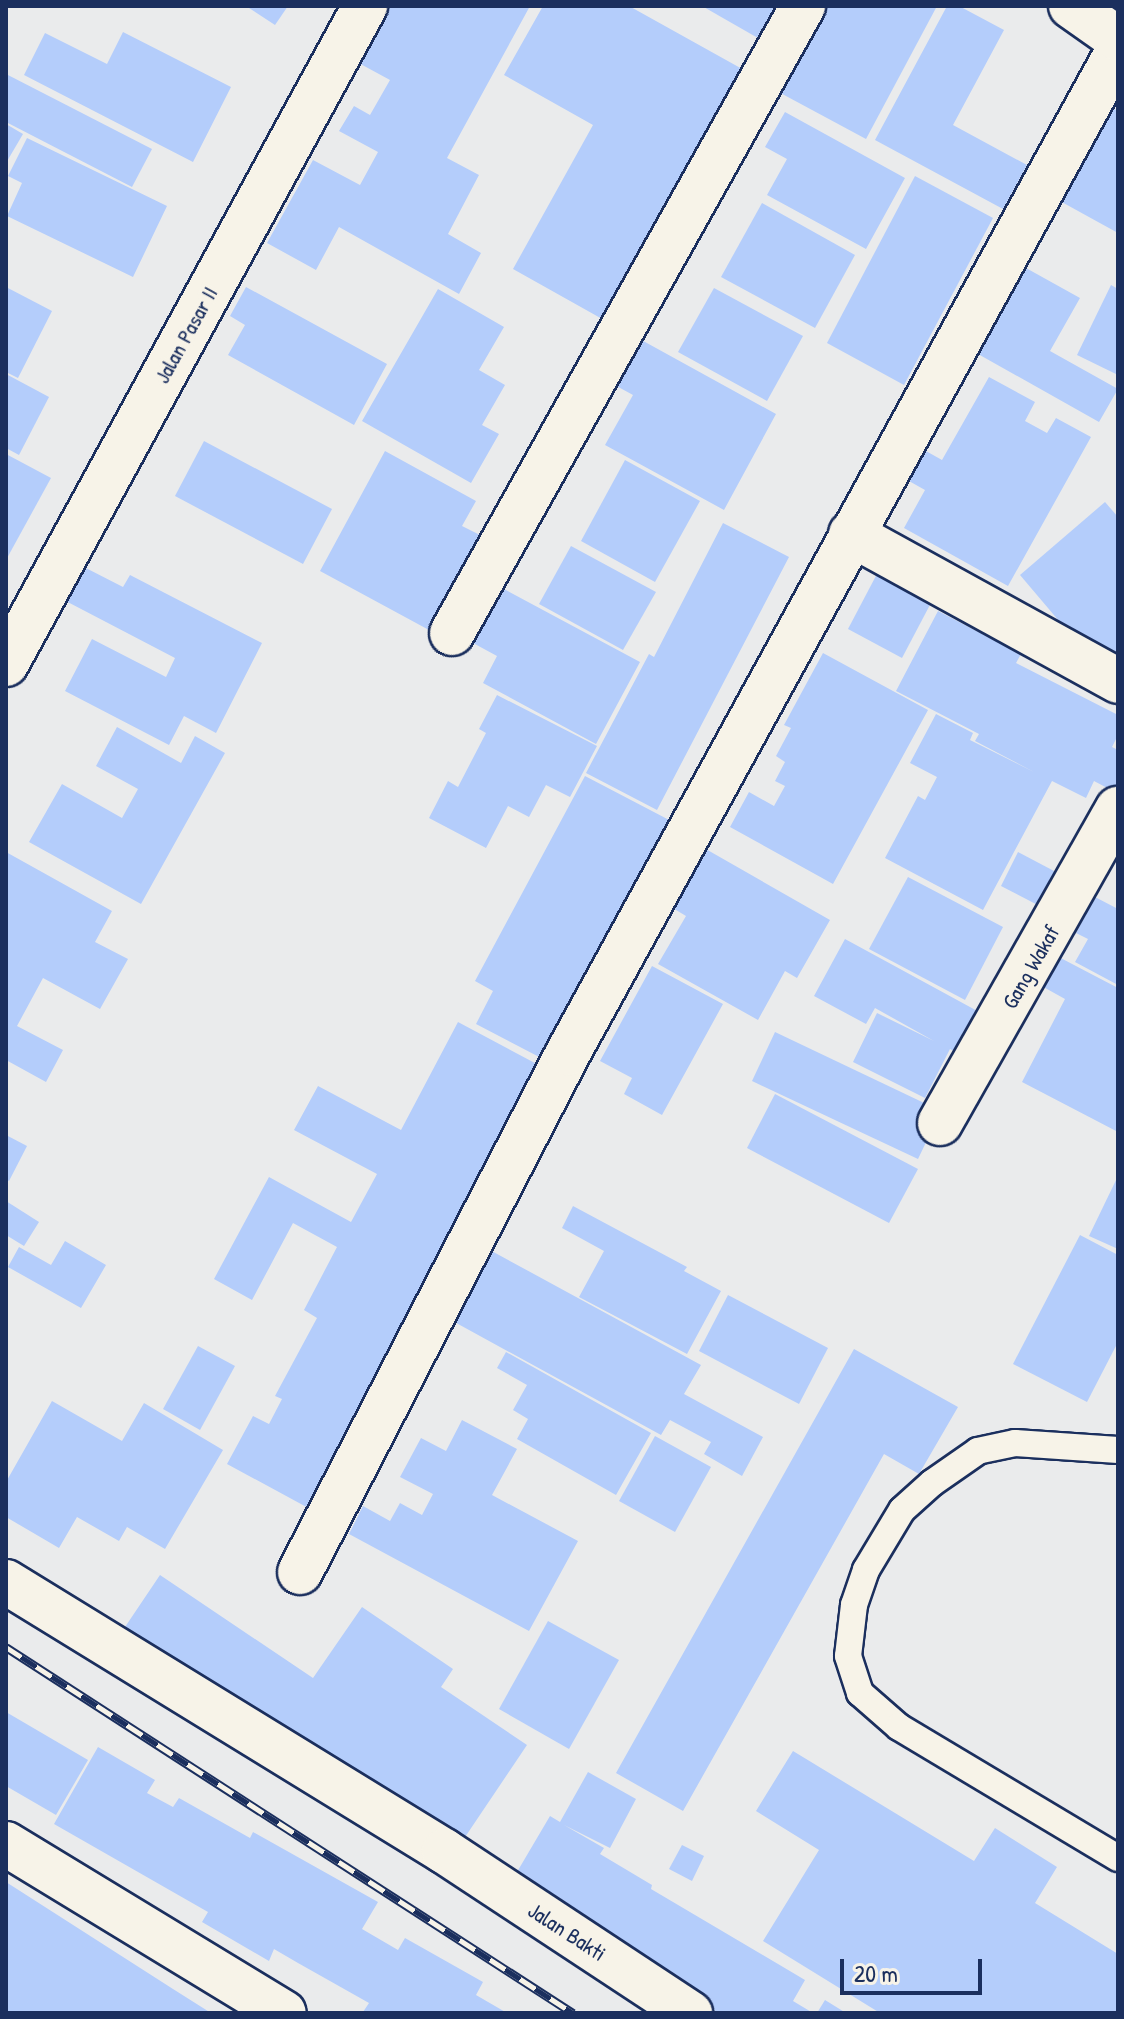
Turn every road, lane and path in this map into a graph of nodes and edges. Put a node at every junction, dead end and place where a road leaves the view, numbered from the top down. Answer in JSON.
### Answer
{"nodes":[{"id":1,"x":365,"y":6,"type":"edge"},
{"id":2,"x":803,"y":6,"type":"edge"},
{"id":3,"x":1071,"y":6,"type":"edge"},
{"id":4,"x":1118,"y":39,"type":"edge"},
{"id":5,"x":1118,"y":51,"type":"edge"},
{"id":6,"x":851,"y":534,"type":"junction"},
{"id":7,"x":452,"y":633,"type":"dead end"},
{"id":8,"x":6,"y":664,"type":"edge"},
{"id":9,"x":1118,"y":681,"type":"edge"},
{"id":10,"x":1118,"y":809,"type":"edge"},
{"id":11,"x":940,"y":1123,"type":"dead end"},
{"id":12,"x":1118,"y":1450,"type":"edge"},
{"id":13,"x":300,"y":1572,"type":"dead end"},
{"id":14,"x":6,"y":1582,"type":"edge"},
{"id":15,"x":6,"y":1844,"type":"edge"},
{"id":16,"x":1118,"y":1858,"type":"edge"},
{"id":17,"x":284,"y":2013,"type":"edge"},
{"id":18,"x":690,"y":2013,"type":"edge"}],
"edges":[{"from":1,"to":8,"type":"street","name":"Jalan Pasar II"},
{"from":2,"to":7,"type":"street"},
{"from":3,"to":4,"type":"street"},
{"from":5,"to":6,"type":"street"},
{"from":6,"to":9,"type":"street"},
{"from":6,"to":13,"type":"street"},
{"from":10,"to":11,"type":"street","name":"Gang Wakaf"},
{"from":12,"to":16,"type":"lane"},
{"from":14,"to":18,"type":"street","name":"Jalan Bakti"},
{"from":15,"to":17,"type":"street"}]}
